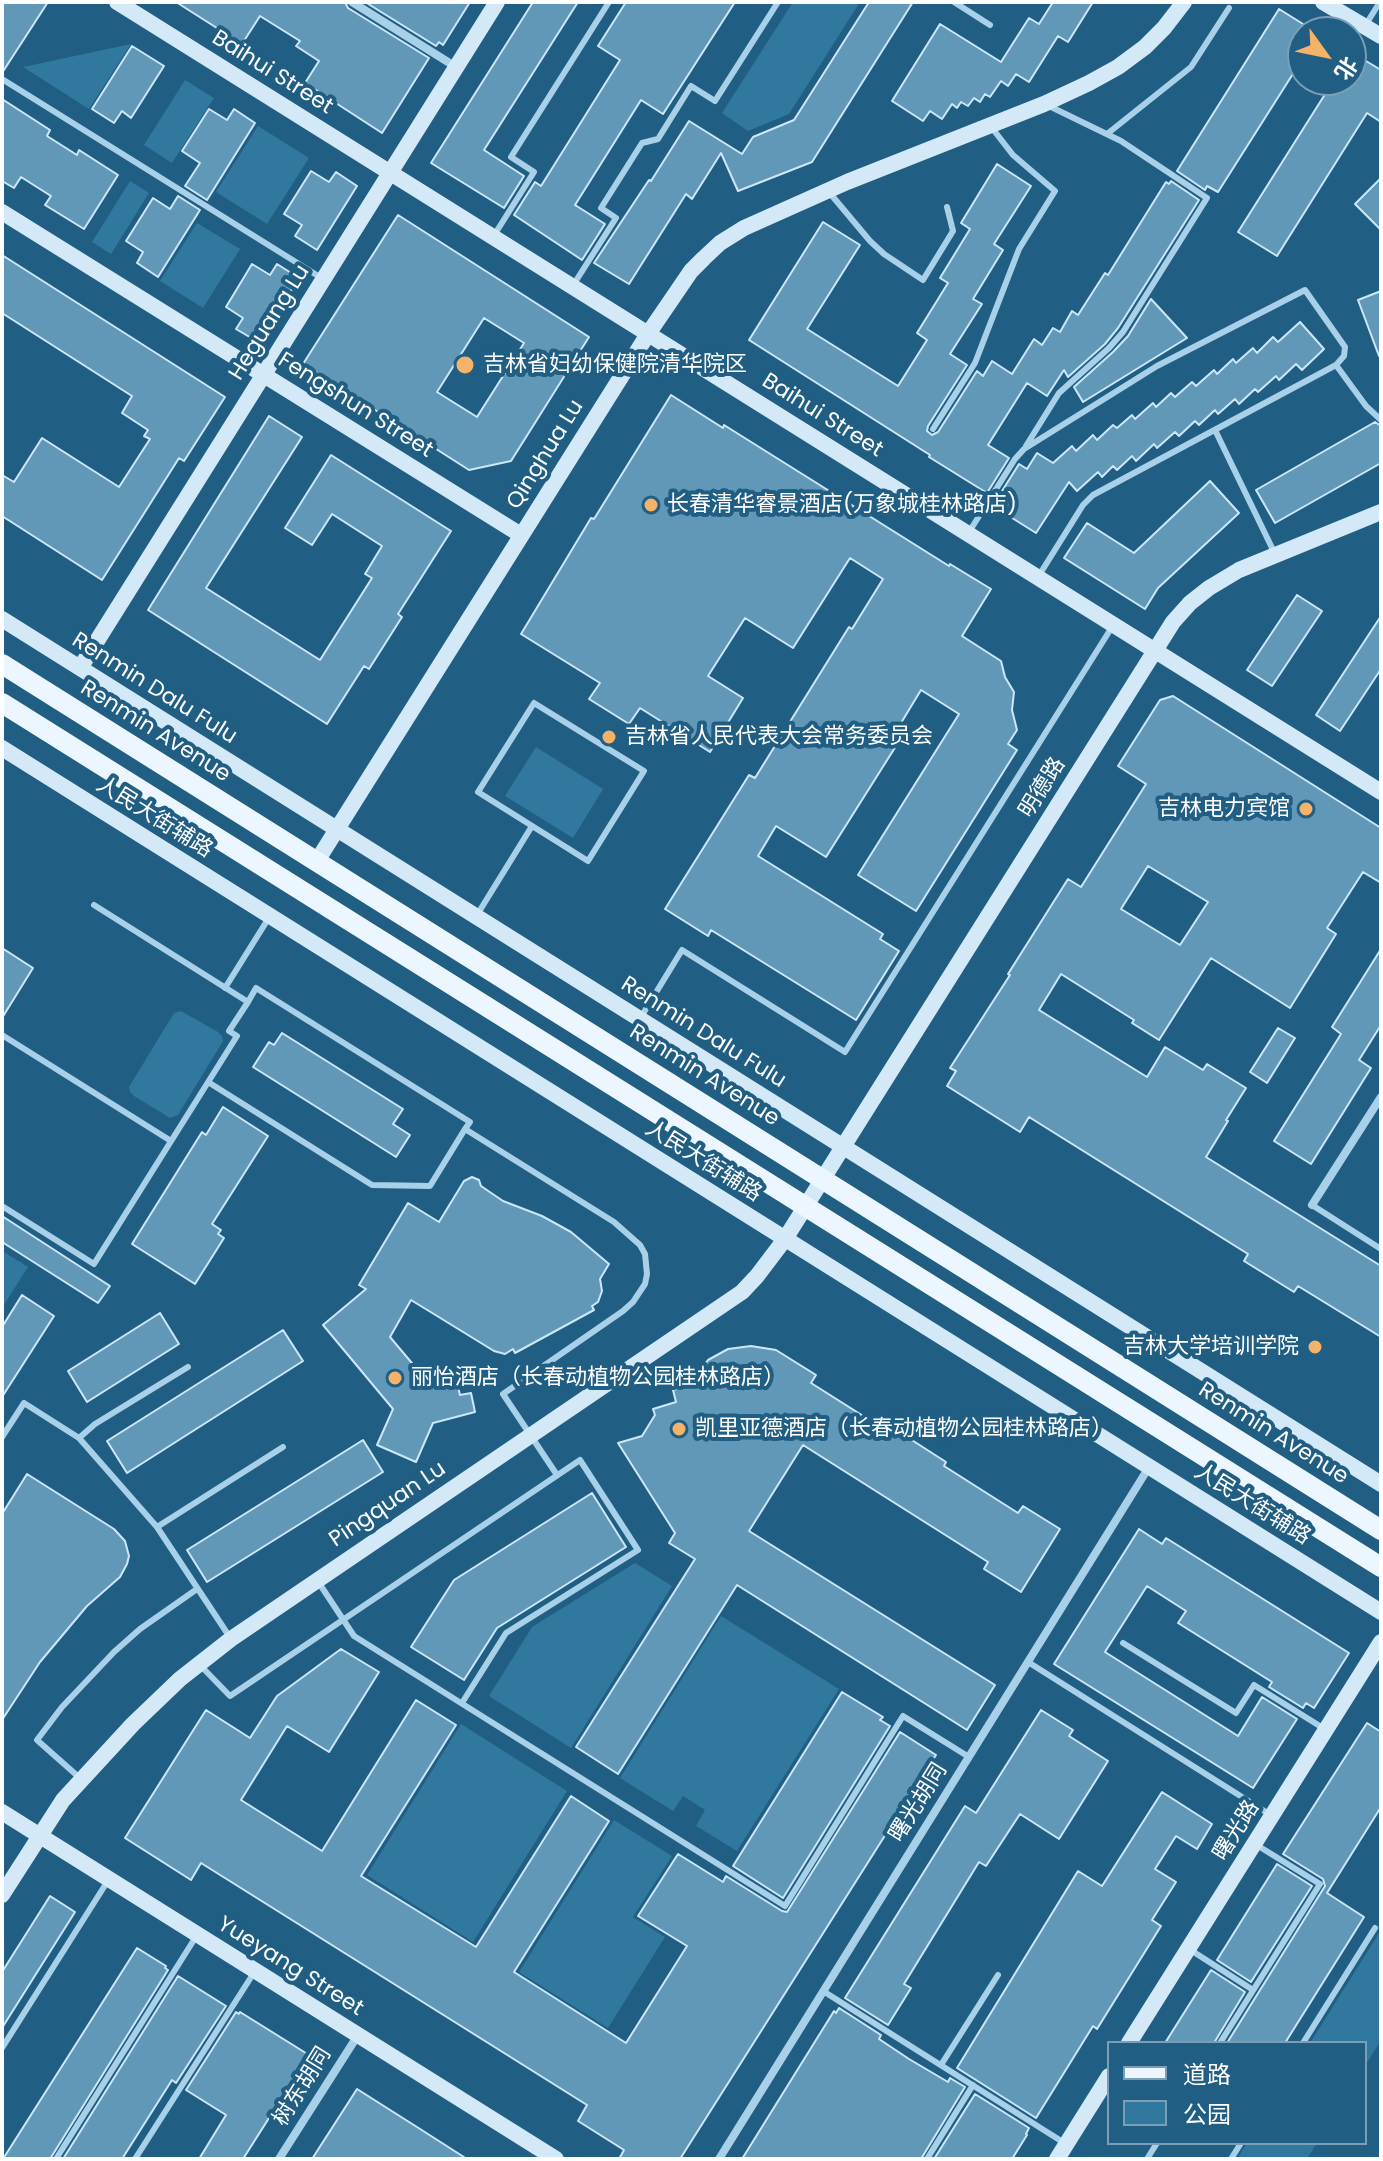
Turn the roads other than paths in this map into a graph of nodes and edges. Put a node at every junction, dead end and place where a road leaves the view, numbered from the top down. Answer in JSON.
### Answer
{"nodes":[{"id":1,"x":117,"y":2,"type":"edge"},
{"id":2,"x":352,"y":2,"type":"edge"},
{"id":3,"x":497,"y":2,"type":"edge"},
{"id":4,"x":609,"y":2,"type":"edge"},
{"id":5,"x":778,"y":2,"type":"edge"},
{"id":6,"x":954,"y":2,"type":"edge"},
{"id":7,"x":1184,"y":2,"type":"edge"},
{"id":8,"x":1323,"y":2,"type":"edge"},
{"id":9,"x":1229,"y":8,"type":"dead end"},
{"id":10,"x":1347,"y":16,"type":"edge"},
{"id":11,"x":990,"y":25,"type":"dead end"},
{"id":12,"x":456,"y":67,"type":"junction"},
{"id":13,"x":2,"y":79,"type":"edge"},
{"id":14,"x":1044,"y":104,"type":"junction"},
{"id":15,"x":990,"y":125,"type":"junction"},
{"id":16,"x":1107,"y":134,"type":"junction"},
{"id":17,"x":390,"y":173,"type":"junction"},
{"id":18,"x":828,"y":191,"type":"junction"},
{"id":19,"x":947,"y":207,"type":"dead end"},
{"id":20,"x":2,"y":212,"type":"edge"},
{"id":21,"x":493,"y":237,"type":"junction"},
{"id":22,"x":323,"y":279,"type":"junction"},
{"id":23,"x":572,"y":287,"type":"junction"},
{"id":24,"x":648,"y":334,"type":"junction"},
{"id":25,"x":1336,"y":365,"type":"junction"},
{"id":26,"x":264,"y":375,"type":"junction"},
{"id":27,"x":1381,"y":420,"type":"edge"},
{"id":28,"x":933,"y":429,"type":"dead end"},
{"id":29,"x":1215,"y":430,"type":"junction"},
{"id":30,"x":1024,"y":449,"type":"junction"},
{"id":31,"x":1381,"y":512,"type":"edge"},
{"id":32,"x":968,"y":533,"type":"junction"},
{"id":33,"x":521,"y":535,"type":"junction"},
{"id":34,"x":1276,"y":555,"type":"junction"},
{"id":35,"x":1038,"y":577,"type":"junction"},
{"id":36,"x":2,"y":619,"type":"edge"},
{"id":37,"x":1114,"y":624,"type":"junction"},
{"id":38,"x":1156,"y":650,"type":"junction"},
{"id":39,"x":2,"y":664,"type":"edge"},
{"id":40,"x":80,"y":668,"type":"junction"},
{"id":41,"x":2,"y":703,"type":"edge"},
{"id":42,"x":2,"y":748,"type":"edge"},
{"id":43,"x":1381,"y":792,"type":"edge"},
{"id":44,"x":532,"y":826,"type":"junction"},
{"id":45,"x":337,"y":829,"type":"junction"},
{"id":46,"x":317,"y":861,"type":"junction"},
{"id":47,"x":94,"y":905,"type":"dead end"},
{"id":48,"x":270,"y":916,"type":"junction"},
{"id":49,"x":476,"y":916,"type":"junction"},
{"id":50,"x":225,"y":988,"type":"junction"},
{"id":51,"x":248,"y":1002,"type":"junction"},
{"id":52,"x":640,"y":1019,"type":"junction"},
{"id":53,"x":2,"y":1035,"type":"edge"},
{"id":54,"x":208,"y":1082,"type":"junction"},
{"id":55,"x":1381,"y":1097,"type":"edge"},
{"id":56,"x":465,"y":1129,"type":"junction"},
{"id":57,"x":171,"y":1141,"type":"junction"},
{"id":58,"x":843,"y":1147,"type":"junction"},
{"id":59,"x":822,"y":1179,"type":"junction"},
{"id":60,"x":1312,"y":1205,"type":"joint"},
{"id":61,"x":2,"y":1206,"type":"edge"},
{"id":62,"x":805,"y":1206,"type":"junction"},
{"id":63,"x":785,"y":1239,"type":"junction"},
{"id":64,"x":1381,"y":1249,"type":"edge"},
{"id":65,"x":188,"y":1367,"type":"dead end"},
{"id":66,"x":530,"y":1436,"type":"junction"},
{"id":67,"x":2,"y":1437,"type":"edge"},
{"id":68,"x":79,"y":1438,"type":"junction"},
{"id":69,"x":283,"y":1447,"type":"dead end"},
{"id":70,"x":1149,"y":1467,"type":"junction"},
{"id":71,"x":557,"y":1475,"type":"junction"},
{"id":72,"x":1381,"y":1484,"type":"edge"},
{"id":73,"x":157,"y":1527,"type":"junction"},
{"id":74,"x":1381,"y":1530,"type":"edge"},
{"id":75,"x":1381,"y":1567,"type":"edge"},
{"id":76,"x":317,"y":1580,"type":"junction"},
{"id":77,"x":197,"y":1589,"type":"junction"},
{"id":78,"x":1381,"y":1612,"type":"edge"},
{"id":79,"x":343,"y":1620,"type":"junction"},
{"id":80,"x":231,"y":1639,"type":"junction"},
{"id":81,"x":1381,"y":1642,"type":"edge"},
{"id":82,"x":1123,"y":1643,"type":"dead end"},
{"id":83,"x":1028,"y":1662,"type":"junction"},
{"id":84,"x":199,"y":1664,"type":"junction"},
{"id":85,"x":462,"y":1703,"type":"junction"},
{"id":86,"x":1326,"y":1729,"type":"junction"},
{"id":87,"x":969,"y":1757,"type":"junction"},
{"id":88,"x":81,"y":1779,"type":"junction"},
{"id":89,"x":2,"y":1812,"type":"edge"},
{"id":90,"x":1272,"y":1816,"type":"junction"},
{"id":91,"x":39,"y":1835,"type":"junction"},
{"id":92,"x":1255,"y":1844,"type":"junction"},
{"id":93,"x":109,"y":1879,"type":"junction"},
{"id":94,"x":2,"y":1895,"type":"edge"},
{"id":95,"x":1375,"y":1928,"type":"dead end"},
{"id":96,"x":197,"y":1935,"type":"junction"},
{"id":97,"x":1188,"y":1949,"type":"junction"},
{"id":98,"x":255,"y":1971,"type":"junction"},
{"id":99,"x":998,"y":1975,"type":"dead end"},
{"id":100,"x":1253,"y":1990,"type":"junction"},
{"id":101,"x":823,"y":1991,"type":"junction"},
{"id":102,"x":358,"y":2035,"type":"junction"},
{"id":103,"x":1130,"y":2041,"type":"edge"},
{"id":104,"x":1221,"y":2041,"type":"edge"},
{"id":105,"x":1304,"y":2041,"type":"edge"},
{"id":106,"x":2,"y":2048,"type":"edge"},
{"id":107,"x":941,"y":2065,"type":"junction"},
{"id":108,"x":1107,"y":2080,"type":"edge"},
{"id":109,"x":973,"y":2085,"type":"junction"},
{"id":110,"x":1065,"y":2153,"type":"edge"},
{"id":111,"x":56,"y":2159,"type":"edge"},
{"id":112,"x":135,"y":2159,"type":"edge"},
{"id":113,"x":279,"y":2159,"type":"edge"},
{"id":114,"x":556,"y":2159,"type":"edge"},
{"id":115,"x":719,"y":2159,"type":"edge"},
{"id":116,"x":927,"y":2159,"type":"edge"}],
"edges":[{"from":1,"to":17,"type":"street","name":"Baihui Street"},
{"from":2,"to":12,"type":"street"},
{"from":3,"to":12,"type":"street","name":"Heguang Lu"},
{"from":4,"to":21,"type":"lane"},
{"from":5,"to":23,"type":"lane"},
{"from":6,"to":11,"type":"lane"},
{"from":7,"to":14,"type":"street","name":"Qinghua Lu"},
{"from":8,"to":10,"type":"street"},
{"from":9,"to":16,"type":"lane"},
{"from":12,"to":17,"type":"street","name":"Heguang Lu"},
{"from":13,"to":22,"type":"lane"},
{"from":14,"to":15,"type":"street","name":"Qinghua Lu"},
{"from":14,"to":16,"type":"lane"},
{"from":15,"to":18,"type":"street","name":"Qinghua Lu"},
{"from":15,"to":28,"type":"lane"},
{"from":16,"to":30,"type":"lane"},
{"from":17,"to":21,"type":"street","name":"Baihui Street"},
{"from":17,"to":22,"type":"street","name":"Heguang Lu"},
{"from":18,"to":19,"type":"lane"},
{"from":18,"to":24,"type":"street","name":"Qinghua Lu"},
{"from":20,"to":26,"type":"street","name":"Fengshun Street"},
{"from":21,"to":23,"type":"street","name":"Baihui Street"},
{"from":22,"to":26,"type":"street","name":"Heguang Lu"},
{"from":23,"to":24,"type":"street","name":"Baihui Street"},
{"from":24,"to":32,"type":"street","name":"Baihui Street"},
{"from":24,"to":33,"type":"street","name":"Qinghua Lu"},
{"from":25,"to":27,"type":"lane"},
{"from":25,"to":29,"type":"lane"},
{"from":25,"to":30,"type":"lane"},
{"from":26,"to":33,"type":"street","name":"Fengshun Street"},
{"from":26,"to":40,"type":"street","name":"Heguang Lu"},
{"from":29,"to":34,"type":"lane"},
{"from":29,"to":35,"type":"lane"},
{"from":30,"to":32,"type":"lane"},
{"from":31,"to":34,"type":"street","name":"明德路"},
{"from":32,"to":35,"type":"street","name":"Baihui Street"},
{"from":33,"to":45,"type":"street","name":"Qinghua Lu"},
{"from":34,"to":38,"type":"street","name":"明德路"},
{"from":35,"to":37,"type":"street","name":"Baihui Street"},
{"from":36,"to":40,"type":"street","name":"Renmin Dalu Fulu"},
{"from":37,"to":38,"type":"street","name":"Baihui Street"},
{"from":37,"to":52,"type":"lane"},
{"from":38,"to":43,"type":"street","name":"Baihui Street"},
{"from":38,"to":58,"type":"street","name":"明德路"},
{"from":39,"to":46,"type":"main road","name":"Renmin Avenue"},
{"from":40,"to":45,"type":"street","name":"Renmin Dalu Fulu"},
{"from":41,"to":62,"type":"main road"},
{"from":42,"to":48,"type":"street","name":"人民大街辅路"},
{"from":44,"to":44,"type":"lane"},
{"from":44,"to":49,"type":"lane"},
{"from":45,"to":46,"type":"street","name":"Qinghua Lu"},
{"from":45,"to":49,"type":"street","name":"Renmin Dalu Fulu"},
{"from":46,"to":59,"type":"main road","name":"Renmin Avenue"},
{"from":47,"to":50,"type":"lane"},
{"from":48,"to":50,"type":"lane"},
{"from":48,"to":63,"type":"street","name":"人民大街辅路"},
{"from":49,"to":52,"type":"street","name":"Renmin Dalu Fulu"},
{"from":50,"to":51,"type":"lane"},
{"from":51,"to":54,"type":"lane"},
{"from":51,"to":56,"type":"lane"},
{"from":52,"to":58,"type":"street","name":"Renmin Dalu Fulu"},
{"from":53,"to":57,"type":"lane"},
{"from":54,"to":56,"type":"lane"},
{"from":54,"to":57,"type":"lane"},
{"from":55,"to":60,"type":"street"},
{"from":56,"to":66,"type":"lane"},
{"from":57,"to":61,"type":"lane"},
{"from":58,"to":59,"type":"street","name":"明德路"},
{"from":58,"to":72,"type":"street","name":"Renmin Dalu Fulu"},
{"from":59,"to":62,"type":"street","name":"Pingquan Lu"},
{"from":59,"to":74,"type":"main road","name":"Renmin Avenue"},
{"from":60,"to":64,"type":"lane"},
{"from":62,"to":63,"type":"street","name":"Pingquan Lu"},
{"from":62,"to":75,"type":"main road"},
{"from":63,"to":66,"type":"street","name":"Pingquan Lu"},
{"from":63,"to":70,"type":"street","name":"人民大街辅路"},
{"from":65,"to":68,"type":"lane"},
{"from":66,"to":71,"type":"lane"},
{"from":66,"to":76,"type":"street","name":"Pingquan Lu"},
{"from":67,"to":68,"type":"lane"},
{"from":68,"to":73,"type":"lane"},
{"from":69,"to":73,"type":"lane"},
{"from":70,"to":78,"type":"street","name":"人民大街辅路"},
{"from":70,"to":83,"type":"street","name":"曙光胡同"},
{"from":71,"to":79,"type":"lane"},
{"from":71,"to":85,"type":"lane"},
{"from":73,"to":77,"type":"lane"},
{"from":76,"to":79,"type":"lane"},
{"from":76,"to":80,"type":"street","name":"Pingquan Lu"},
{"from":77,"to":80,"type":"lane"},
{"from":77,"to":88,"type":"lane"},
{"from":79,"to":84,"type":"lane"},
{"from":79,"to":85,"type":"lane"},
{"from":80,"to":84,"type":"street","name":"Pingquan Lu"},
{"from":81,"to":86,"type":"street","name":"曙光路"},
{"from":82,"to":86,"type":"lane"},
{"from":83,"to":87,"type":"street","name":"曙光胡同"},
{"from":83,"to":90,"type":"lane"},
{"from":84,"to":88,"type":"street","name":"Pingquan Lu"},
{"from":85,"to":87,"type":"lane"},
{"from":86,"to":90,"type":"street","name":"曙光路"},
{"from":87,"to":101,"type":"street","name":"曙光胡同"},
{"from":88,"to":91,"type":"street","name":"Pingquan Lu"},
{"from":89,"to":91,"type":"street","name":"Yueyang Street"},
{"from":90,"to":92,"type":"street","name":"曙光路"},
{"from":91,"to":93,"type":"street","name":"Yueyang Street"},
{"from":91,"to":94,"type":"street","name":"Pingquan Lu"},
{"from":92,"to":97,"type":"street","name":"曙光路"},
{"from":92,"to":100,"type":"lane"},
{"from":93,"to":96,"type":"street","name":"Yueyang Street"},
{"from":93,"to":106,"type":"lane"},
{"from":95,"to":105,"type":"lane"},
{"from":96,"to":98,"type":"street","name":"Yueyang Street"},
{"from":96,"to":111,"type":"lane"},
{"from":97,"to":100,"type":"lane"},
{"from":97,"to":103,"type":"street","name":"曙光路"},
{"from":98,"to":102,"type":"street","name":"Yueyang Street"},
{"from":98,"to":112,"type":"lane"},
{"from":99,"to":107,"type":"lane"},
{"from":100,"to":104,"type":"lane"},
{"from":101,"to":107,"type":"lane"},
{"from":101,"to":115,"type":"street","name":"曙光胡同"},
{"from":102,"to":113,"type":"street","name":"树东胡同"},
{"from":102,"to":114,"type":"street","name":"Yueyang Street"},
{"from":107,"to":109,"type":"lane"},
{"from":108,"to":110,"type":"street"},
{"from":109,"to":110,"type":"lane"},
{"from":109,"to":116,"type":"lane"}]}
